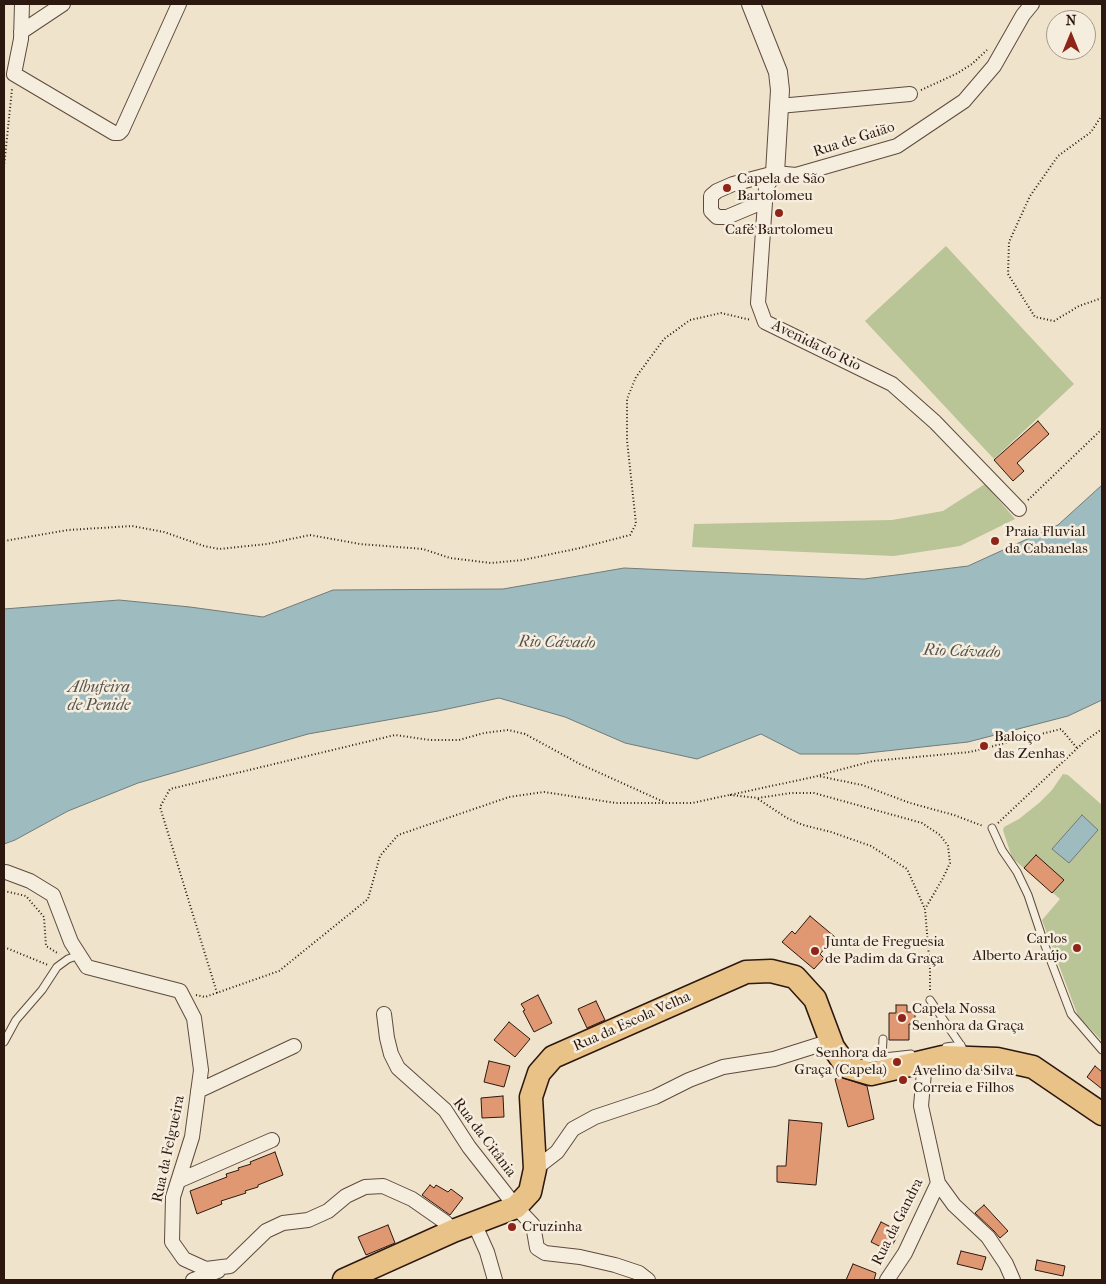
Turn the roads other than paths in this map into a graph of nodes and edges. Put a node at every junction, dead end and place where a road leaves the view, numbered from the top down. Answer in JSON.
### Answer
{"nodes":[{"id":1,"x":22,"y":4,"type":"edge"},
{"id":2,"x":63,"y":4,"type":"edge"},
{"id":3,"x":179,"y":4,"type":"edge"},
{"id":4,"x":752,"y":4,"type":"edge"},
{"id":5,"x":1032,"y":4,"type":"edge"},
{"id":6,"x":21,"y":32,"type":"junction"},
{"id":7,"x":910,"y":94,"type":"road end"},
{"id":8,"x":779,"y":106,"type":"junction"},
{"id":9,"x":775,"y":173,"type":"junction"},
{"id":10,"x":765,"y":201,"type":"junction"},
{"id":11,"x":1019,"y":509,"type":"road end"},
{"id":12,"x":992,"y":828,"type":"road end"},
{"id":13,"x":6,"y":872,"type":"dead end"},
{"id":14,"x":74,"y":957,"type":"junction"},
{"id":15,"x":930,"y":1000,"type":"road end"},
{"id":16,"x":384,"y":1014,"type":"dead end"},
{"id":17,"x":883,"y":1039,"type":"dead end"},
{"id":18,"x":830,"y":1041,"type":"junction"},
{"id":19,"x":4,"y":1042,"type":"edge"},
{"id":20,"x":294,"y":1046,"type":"dead end"},
{"id":21,"x":1102,"y":1050,"type":"edge"},
{"id":22,"x":965,"y":1051,"type":"junction"},
{"id":23,"x":926,"y":1054,"type":"junction"},
{"id":24,"x":882,"y":1058,"type":"junction"},
{"id":25,"x":866,"y":1059,"type":"dead end"},
{"id":26,"x":198,"y":1091,"type":"junction"},
{"id":27,"x":1102,"y":1114,"type":"edge"},
{"id":28,"x":272,"y":1140,"type":"dead end"},
{"id":29,"x":535,"y":1169,"type":"junction"},
{"id":30,"x":178,"y":1182,"type":"junction"},
{"id":31,"x":938,"y":1183,"type":"junction"},
{"id":32,"x":516,"y":1207,"type":"junction"},
{"id":33,"x":474,"y":1223,"type":"junction"},
{"id":34,"x":453,"y":1231,"type":"junction"},
{"id":35,"x":230,"y":1266,"type":"junction"},
{"id":36,"x":193,"y":1280,"type":"edge"},
{"id":37,"x":344,"y":1280,"type":"edge"},
{"id":38,"x":495,"y":1280,"type":"edge"},
{"id":39,"x":648,"y":1280,"type":"edge"},
{"id":40,"x":887,"y":1280,"type":"edge"},
{"id":41,"x":1013,"y":1280,"type":"edge"}],
"edges":[{"from":1,"to":6,"type":"street"},
{"from":2,"to":6,"type":"street"},
{"from":3,"to":6,"type":"street"},
{"from":4,"to":8,"type":"street","name":"Avenida do Rio"},
{"from":5,"to":9,"type":"street","name":"Rua de Gaião"},
{"from":7,"to":8,"type":"street"},
{"from":8,"to":9,"type":"street","name":"Avenida do Rio"},
{"from":9,"to":10,"type":"street","name":"Avenida do Rio"},
{"from":9,"to":10,"type":"street","name":"Rua de Gaião"},
{"from":10,"to":11,"type":"street","name":"Avenida do Rio"},
{"from":12,"to":21,"type":"lane"},
{"from":13,"to":14,"type":"street"},
{"from":14,"to":19,"type":"lane"},
{"from":14,"to":26,"type":"street","name":"Rua da Felgueira"},
{"from":15,"to":22,"type":"lane"},
{"from":16,"to":32,"type":"street","name":"Rua da Citânia"},
{"from":17,"to":24,"type":"lane"},
{"from":18,"to":23,"type":"main road","name":"Rua da Escola Velha"},
{"from":18,"to":29,"type":"street"},
{"from":18,"to":29,"type":"main road","name":"Rua da Escola Velha"},
{"from":20,"to":26,"type":"street"},
{"from":22,"to":23,"type":"main road","name":"Rua da Escola Velha"},
{"from":22,"to":27,"type":"main road","name":"Rua da Escola Velha"},
{"from":23,"to":24,"type":"lane"},
{"from":23,"to":31,"type":"street","name":"Rua da Gandra"},
{"from":24,"to":25,"type":"lane"},
{"from":26,"to":30,"type":"street","name":"Rua da Felgueira"},
{"from":28,"to":30,"type":"street"},
{"from":29,"to":32,"type":"main road","name":"Rua da Escola Velha"},
{"from":30,"to":35,"type":"street","name":"Rua da Felgueira"},
{"from":31,"to":40,"type":"street","name":"Rua da Gandra"},
{"from":31,"to":41,"type":"street"},
{"from":32,"to":33,"type":"main road"},
{"from":32,"to":39,"type":"street","name":"Rua da Citânia"},
{"from":33,"to":34,"type":"main road"},
{"from":33,"to":38,"type":"street"},
{"from":34,"to":35,"type":"street"},
{"from":34,"to":37,"type":"main road"},
{"from":35,"to":36,"type":"street"}]}
